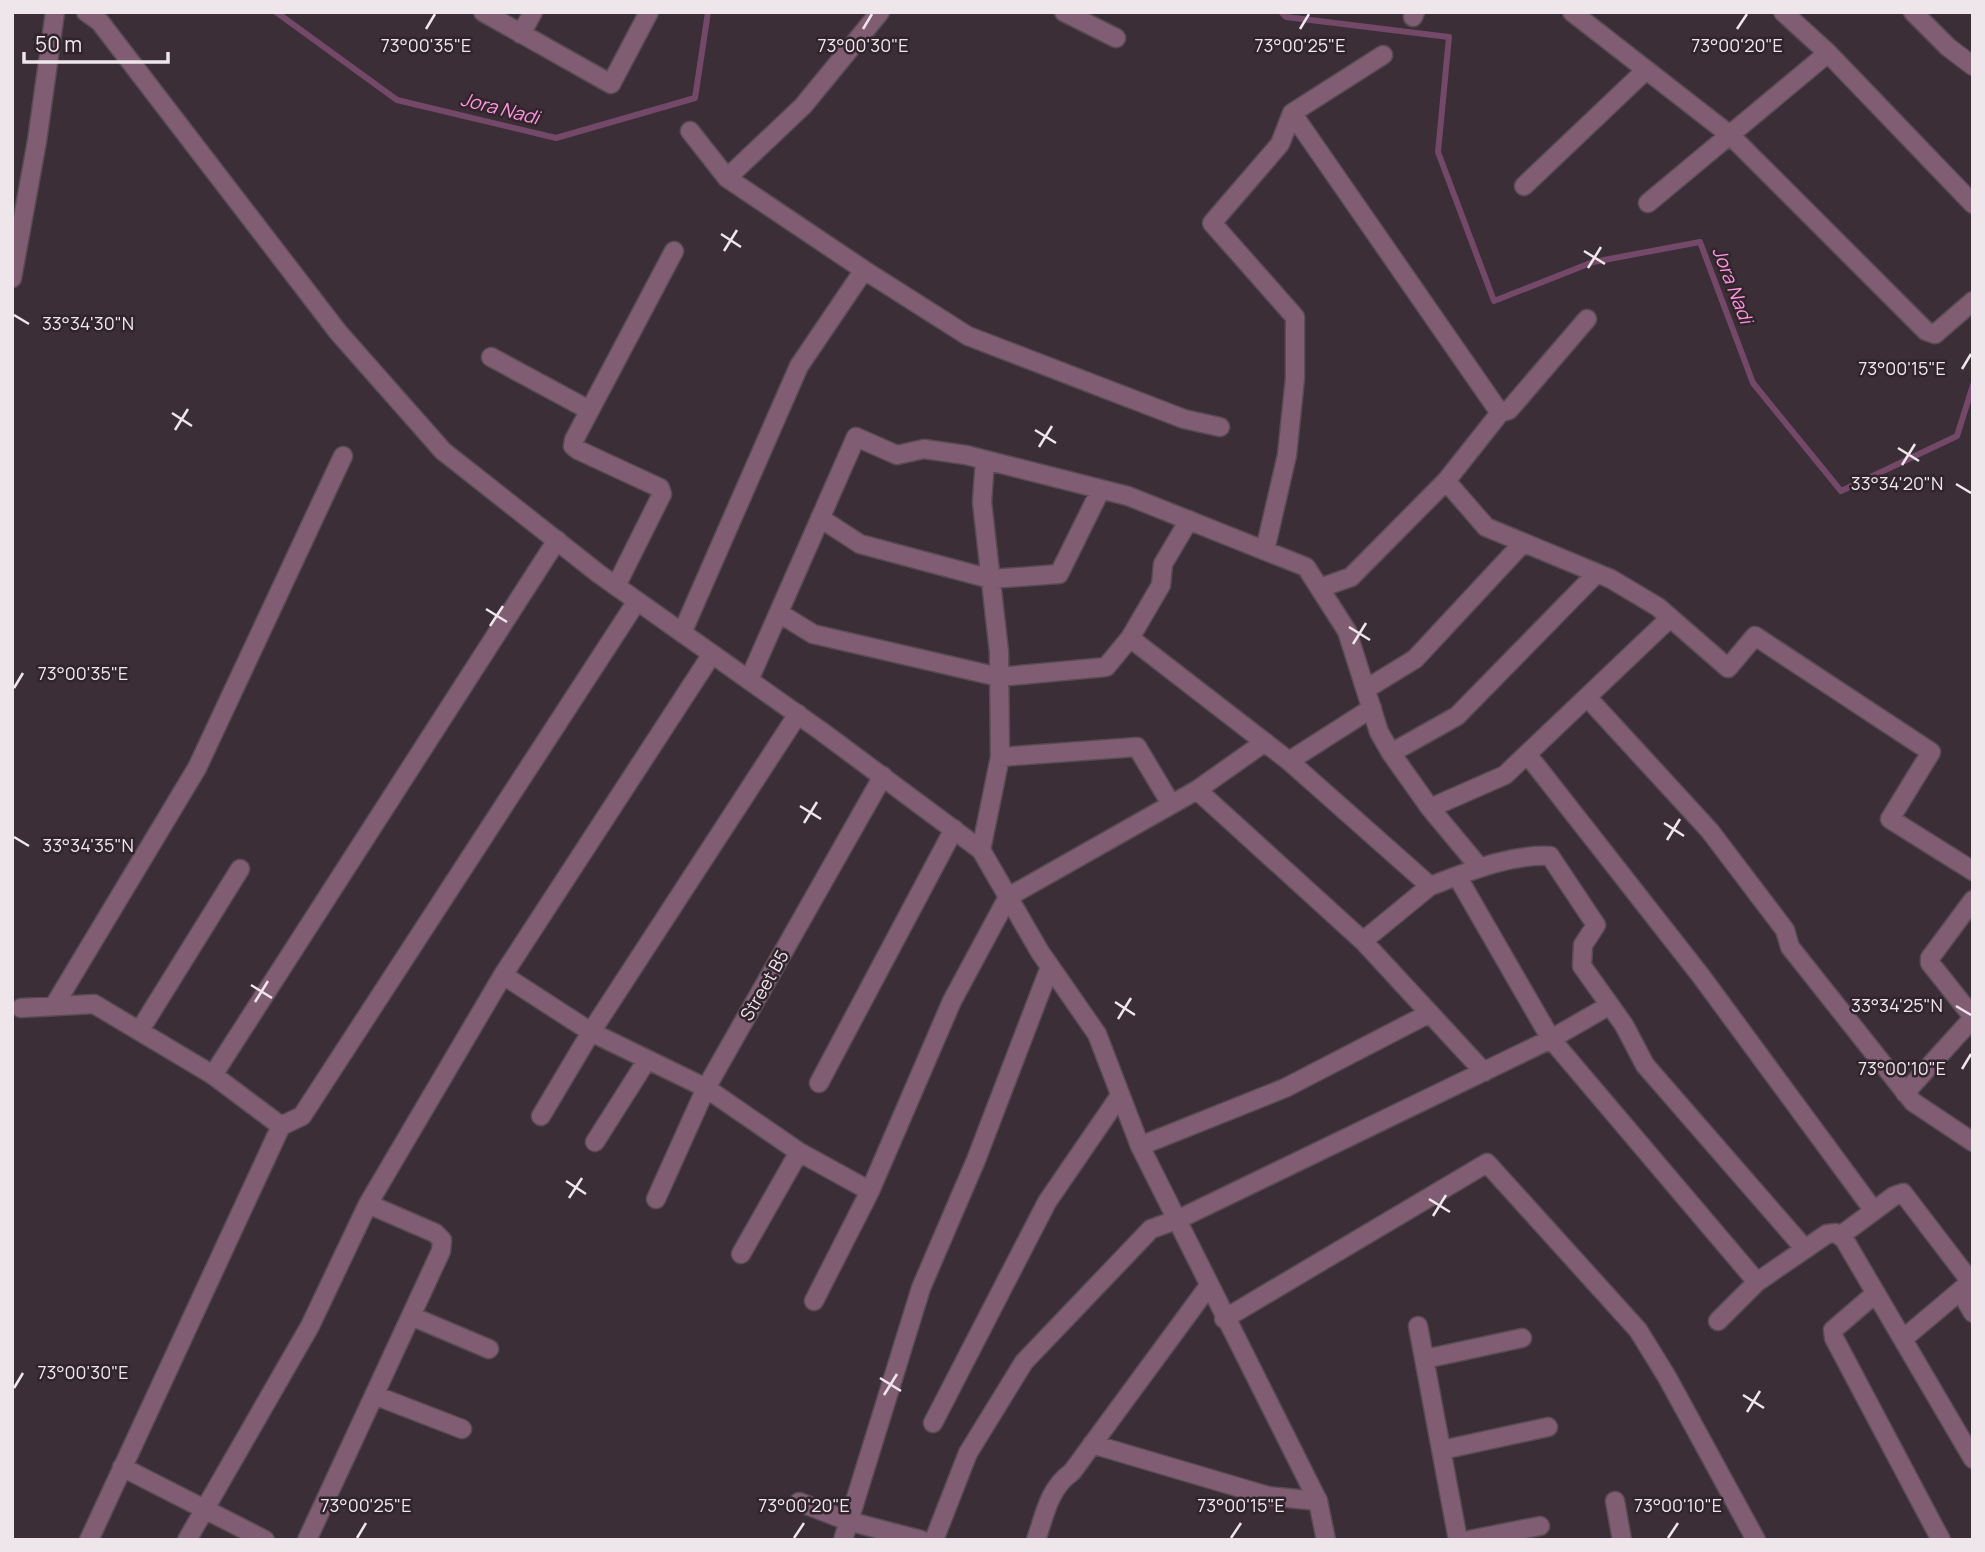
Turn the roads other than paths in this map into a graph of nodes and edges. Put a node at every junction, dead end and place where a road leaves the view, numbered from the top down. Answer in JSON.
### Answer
{"nodes":[{"id":1,"x":55,"y":12,"type":"edge"},
{"id":2,"x":86,"y":12,"type":"edge"},
{"id":3,"x":483,"y":12,"type":"edge"},
{"id":4,"x":533,"y":12,"type":"edge"},
{"id":5,"x":649,"y":12,"type":"edge"},
{"id":6,"x":880,"y":12,"type":"edge"},
{"id":7,"x":1064,"y":12,"type":"edge"},
{"id":8,"x":1572,"y":12,"type":"edge"},
{"id":9,"x":1783,"y":12,"type":"edge"},
{"id":10,"x":1913,"y":12,"type":"edge"},
{"id":11,"x":521,"y":34,"type":"junction"},
{"id":12,"x":1116,"y":38,"type":"dead end"},
{"id":13,"x":1828,"y":53,"type":"junction"},
{"id":14,"x":1383,"y":55,"type":"dead end"},
{"id":15,"x":1973,"y":66,"type":"edge"},
{"id":16,"x":1646,"y":70,"type":"junction"},
{"id":17,"x":1292,"y":113,"type":"junction"},
{"id":18,"x":690,"y":131,"type":"dead end"},
{"id":19,"x":1730,"y":135,"type":"junction"},
{"id":20,"x":727,"y":178,"type":"junction"},
{"id":21,"x":1524,"y":186,"type":"dead end"},
{"id":22,"x":1648,"y":203,"type":"dead end"},
{"id":23,"x":1973,"y":204,"type":"edge"},
{"id":24,"x":674,"y":251,"type":"dead end"},
{"id":25,"x":864,"y":270,"type":"junction"},
{"id":26,"x":12,"y":278,"type":"edge"},
{"id":27,"x":1973,"y":301,"type":"edge"},
{"id":28,"x":1587,"y":319,"type":"dead end"},
{"id":29,"x":491,"y":358,"type":"dead end"},
{"id":30,"x":589,"y":410,"type":"junction"},
{"id":31,"x":1500,"y":413,"type":"junction"},
{"id":32,"x":1220,"y":427,"type":"dead end"},
{"id":33,"x":343,"y":456,"type":"dead end"},
{"id":34,"x":985,"y":460,"type":"junction"},
{"id":35,"x":1446,"y":481,"type":"junction"},
{"id":36,"x":1101,"y":489,"type":"junction"},
{"id":37,"x":820,"y":518,"type":"junction"},
{"id":38,"x":1189,"y":520,"type":"junction"},
{"id":39,"x":557,"y":540,"type":"junction"},
{"id":40,"x":1523,"y":542,"type":"junction"},
{"id":41,"x":1265,"y":550,"type":"junction"},
{"id":42,"x":1596,"y":574,"type":"junction"},
{"id":43,"x":990,"y":579,"type":"junction"},
{"id":44,"x":616,"y":586,"type":"junction"},
{"id":45,"x":1320,"y":588,"type":"junction"},
{"id":46,"x":637,"y":601,"type":"junction"},
{"id":47,"x":779,"y":612,"type":"junction"},
{"id":48,"x":1670,"y":618,"type":"junction"},
{"id":49,"x":682,"y":633,"type":"junction"},
{"id":50,"x":1130,"y":638,"type":"junction"},
{"id":51,"x":712,"y":654,"type":"junction"},
{"id":52,"x":999,"y":677,"type":"junction"},
{"id":53,"x":749,"y":680,"type":"junction"},
{"id":54,"x":1366,"y":689,"type":"junction"},
{"id":55,"x":1587,"y":697,"type":"junction"},
{"id":56,"x":1372,"y":708,"type":"junction"},
{"id":57,"x":798,"y":714,"type":"junction"},
{"id":58,"x":1265,"y":742,"type":"junction"},
{"id":59,"x":1391,"y":753,"type":"junction"},
{"id":60,"x":1527,"y":754,"type":"junction"},
{"id":61,"x":1000,"y":757,"type":"junction"},
{"id":62,"x":1289,"y":761,"type":"junction"},
{"id":63,"x":883,"y":776,"type":"junction"},
{"id":64,"x":1197,"y":790,"type":"junction"},
{"id":65,"x":1171,"y":804,"type":"junction"},
{"id":66,"x":1430,"y":808,"type":"junction"},
{"id":67,"x":954,"y":829,"type":"junction"},
{"id":68,"x":981,"y":850,"type":"junction"},
{"id":69,"x":1480,"y":868,"type":"junction"},
{"id":70,"x":240,"y":869,"type":"dead end"},
{"id":71,"x":1973,"y":871,"type":"edge"},
{"id":72,"x":1457,"y":876,"type":"junction"},
{"id":73,"x":1430,"y":886,"type":"junction"},
{"id":74,"x":1009,"y":897,"type":"junction"},
{"id":75,"x":1973,"y":900,"type":"edge"},
{"id":76,"x":1363,"y":941,"type":"junction"},
{"id":77,"x":1050,"y":967,"type":"junction"},
{"id":78,"x":503,"y":975,"type":"junction"},
{"id":79,"x":1610,"y":1005,"type":"junction"},
{"id":80,"x":54,"y":1006,"type":"junction"},
{"id":81,"x":21,"y":1008,"type":"dead end"},
{"id":82,"x":1430,"y":1013,"type":"junction"},
{"id":83,"x":1973,"y":1018,"type":"edge"},
{"id":84,"x":140,"y":1030,"type":"junction"},
{"id":85,"x":591,"y":1032,"type":"junction"},
{"id":86,"x":1551,"y":1039,"type":"junction"},
{"id":87,"x":647,"y":1060,"type":"junction"},
{"id":88,"x":1484,"y":1072,"type":"junction"},
{"id":89,"x":213,"y":1075,"type":"junction"},
{"id":90,"x":819,"y":1083,"type":"dead end"},
{"id":91,"x":706,"y":1088,"type":"junction"},
{"id":92,"x":1905,"y":1093,"type":"junction"},
{"id":93,"x":1119,"y":1097,"type":"junction"},
{"id":94,"x":541,"y":1116,"type":"dead end"},
{"id":95,"x":281,"y":1126,"type":"junction"},
{"id":96,"x":595,"y":1142,"type":"dead end"},
{"id":97,"x":1973,"y":1142,"type":"edge"},
{"id":98,"x":1140,"y":1146,"type":"junction"},
{"id":99,"x":799,"y":1152,"type":"junction"},
{"id":100,"x":870,"y":1191,"type":"junction"},
{"id":101,"x":656,"y":1199,"type":"dead end"},
{"id":102,"x":368,"y":1204,"type":"junction"},
{"id":103,"x":1874,"y":1211,"type":"junction"},
{"id":104,"x":1179,"y":1219,"type":"junction"},
{"id":105,"x":1840,"y":1236,"type":"junction"},
{"id":106,"x":1805,"y":1249,"type":"junction"},
{"id":107,"x":741,"y":1254,"type":"dead end"},
{"id":108,"x":1757,"y":1282,"type":"junction"},
{"id":109,"x":1968,"y":1284,"type":"edge"},
{"id":110,"x":1208,"y":1287,"type":"junction"},
{"id":111,"x":1876,"y":1293,"type":"junction"},
{"id":112,"x":814,"y":1301,"type":"dead end"},
{"id":113,"x":1973,"y":1313,"type":"edge"},
{"id":114,"x":411,"y":1316,"type":"junction"},
{"id":115,"x":1224,"y":1319,"type":"junction"},
{"id":116,"x":1718,"y":1321,"type":"dead end"},
{"id":117,"x":1418,"y":1326,"type":"dead end"},
{"id":118,"x":1522,"y":1338,"type":"dead end"},
{"id":119,"x":1903,"y":1339,"type":"junction"},
{"id":120,"x":489,"y":1349,"type":"dead end"},
{"id":121,"x":1425,"y":1359,"type":"junction"},
{"id":122,"x":374,"y":1395,"type":"junction"},
{"id":123,"x":933,"y":1423,"type":"dead end"},
{"id":124,"x":1548,"y":1427,"type":"dead end"},
{"id":125,"x":462,"y":1429,"type":"dead end"},
{"id":126,"x":1093,"y":1444,"type":"junction"},
{"id":127,"x":1442,"y":1450,"type":"junction"},
{"id":128,"x":1973,"y":1459,"type":"edge"},
{"id":129,"x":121,"y":1467,"type":"junction"},
{"id":130,"x":1318,"y":1501,"type":"junction"},
{"id":131,"x":1615,"y":1501,"type":"dead end"},
{"id":132,"x":799,"y":1502,"type":"dead end"},
{"id":133,"x":204,"y":1510,"type":"junction"},
{"id":134,"x":848,"y":1521,"type":"junction"},
{"id":135,"x":1540,"y":1526,"type":"dead end"},
{"id":136,"x":89,"y":1540,"type":"edge"},
{"id":137,"x":187,"y":1540,"type":"edge"},
{"id":138,"x":265,"y":1540,"type":"edge"},
{"id":139,"x":307,"y":1540,"type":"edge"},
{"id":140,"x":843,"y":1540,"type":"edge"},
{"id":141,"x":921,"y":1540,"type":"edge"},
{"id":142,"x":934,"y":1540,"type":"edge"},
{"id":143,"x":1036,"y":1540,"type":"edge"},
{"id":144,"x":1326,"y":1540,"type":"edge"},
{"id":145,"x":1458,"y":1540,"type":"edge"},
{"id":146,"x":1469,"y":1540,"type":"edge"},
{"id":147,"x":1622,"y":1540,"type":"edge"},
{"id":148,"x":1756,"y":1540,"type":"edge"},
{"id":149,"x":1941,"y":1540,"type":"edge"}],
"edges":[{"from":1,"to":26,"type":"street"},
{"from":2,"to":39,"type":"street"},
{"from":3,"to":11,"type":"street"},
{"from":4,"to":11,"type":"street"},
{"from":5,"to":11,"type":"street"},
{"from":6,"to":20,"type":"street"},
{"from":7,"to":12,"type":"street"},
{"from":8,"to":16,"type":"street"},
{"from":9,"to":13,"type":"street"},
{"from":10,"to":15,"type":"street"},
{"from":13,"to":19,"type":"street"},
{"from":13,"to":23,"type":"street"},
{"from":14,"to":17,"type":"street"},
{"from":16,"to":19,"type":"street"},
{"from":16,"to":21,"type":"street"},
{"from":17,"to":31,"type":"street"},
{"from":17,"to":41,"type":"street"},
{"from":18,"to":20,"type":"street"},
{"from":19,"to":22,"type":"street"},
{"from":19,"to":27,"type":"street"},
{"from":20,"to":25,"type":"street"},
{"from":24,"to":30,"type":"street"},
{"from":25,"to":32,"type":"street"},
{"from":25,"to":49,"type":"street"},
{"from":28,"to":31,"type":"street"},
{"from":29,"to":30,"type":"street"},
{"from":30,"to":44,"type":"street"},
{"from":31,"to":35,"type":"street"},
{"from":33,"to":80,"type":"street"},
{"from":34,"to":36,"type":"street"},
{"from":34,"to":37,"type":"street"},
{"from":34,"to":43,"type":"street"},
{"from":35,"to":40,"type":"street"},
{"from":35,"to":45,"type":"street"},
{"from":36,"to":38,"type":"street"},
{"from":36,"to":43,"type":"street"},
{"from":37,"to":43,"type":"street"},
{"from":37,"to":47,"type":"street"},
{"from":38,"to":41,"type":"street"},
{"from":38,"to":50,"type":"street"},
{"from":39,"to":44,"type":"street"},
{"from":39,"to":89,"type":"street"},
{"from":40,"to":42,"type":"street"},
{"from":40,"to":54,"type":"street"},
{"from":41,"to":45,"type":"street"},
{"from":42,"to":48,"type":"street"},
{"from":42,"to":59,"type":"street"},
{"from":43,"to":52,"type":"street"},
{"from":44,"to":46,"type":"street"},
{"from":45,"to":54,"type":"street"},
{"from":46,"to":49,"type":"street"},
{"from":46,"to":95,"type":"street"},
{"from":47,"to":52,"type":"street"},
{"from":47,"to":53,"type":"street"},
{"from":48,"to":55,"type":"street"},
{"from":48,"to":71,"type":"street"},
{"from":49,"to":51,"type":"street"},
{"from":50,"to":52,"type":"street"},
{"from":50,"to":58,"type":"street"},
{"from":51,"to":53,"type":"street"},
{"from":51,"to":78,"type":"street"},
{"from":52,"to":61,"type":"street"},
{"from":53,"to":57,"type":"street"},
{"from":54,"to":56,"type":"street"},
{"from":55,"to":60,"type":"street"},
{"from":55,"to":92,"type":"street"},
{"from":56,"to":59,"type":"street"},
{"from":56,"to":62,"type":"street"},
{"from":57,"to":63,"type":"street"},
{"from":57,"to":85,"type":"street"},
{"from":58,"to":62,"type":"street"},
{"from":58,"to":64,"type":"street"},
{"from":59,"to":66,"type":"street"},
{"from":60,"to":66,"type":"street"},
{"from":60,"to":103,"type":"street"},
{"from":61,"to":65,"type":"street"},
{"from":61,"to":68,"type":"street"},
{"from":62,"to":73,"type":"street"},
{"from":63,"to":67,"type":"street"},
{"from":63,"to":91,"type":"street","name":"Street B5"},
{"from":64,"to":65,"type":"street"},
{"from":64,"to":76,"type":"street"},
{"from":65,"to":74,"type":"street"},
{"from":66,"to":69,"type":"street"},
{"from":67,"to":68,"type":"street"},
{"from":67,"to":90,"type":"street"},
{"from":68,"to":74,"type":"street"},
{"from":69,"to":72,"type":"street"},
{"from":69,"to":79,"type":"street"},
{"from":70,"to":84,"type":"street"},
{"from":72,"to":73,"type":"street"},
{"from":72,"to":86,"type":"street"},
{"from":73,"to":76,"type":"street"},
{"from":74,"to":77,"type":"street"},
{"from":74,"to":100,"type":"street"},
{"from":75,"to":83,"type":"street"},
{"from":76,"to":82,"type":"street"},
{"from":77,"to":93,"type":"street"},
{"from":77,"to":134,"type":"street"},
{"from":78,"to":85,"type":"street"},
{"from":78,"to":102,"type":"street"},
{"from":79,"to":86,"type":"street"},
{"from":79,"to":106,"type":"street"},
{"from":80,"to":81,"type":"street"},
{"from":80,"to":84,"type":"street"},
{"from":82,"to":88,"type":"street"},
{"from":82,"to":98,"type":"street"},
{"from":83,"to":92,"type":"street"},
{"from":84,"to":89,"type":"street"},
{"from":85,"to":87,"type":"street"},
{"from":85,"to":94,"type":"street"},
{"from":86,"to":88,"type":"street"},
{"from":86,"to":108,"type":"street"},
{"from":87,"to":91,"type":"street"},
{"from":87,"to":96,"type":"street"},
{"from":88,"to":104,"type":"street"},
{"from":89,"to":95,"type":"street"},
{"from":91,"to":99,"type":"street"},
{"from":91,"to":101,"type":"street","name":"Street B5"},
{"from":92,"to":97,"type":"street"},
{"from":93,"to":98,"type":"street"},
{"from":93,"to":123,"type":"street"},
{"from":95,"to":129,"type":"street"},
{"from":98,"to":104,"type":"street"},
{"from":99,"to":100,"type":"street"},
{"from":99,"to":107,"type":"street"},
{"from":100,"to":112,"type":"street"},
{"from":102,"to":114,"type":"street"},
{"from":102,"to":133,"type":"street"},
{"from":103,"to":105,"type":"street"},
{"from":103,"to":109,"type":"street"},
{"from":104,"to":110,"type":"street"},
{"from":104,"to":142,"type":"street"},
{"from":105,"to":106,"type":"street"},
{"from":105,"to":111,"type":"street"},
{"from":106,"to":108,"type":"street"},
{"from":108,"to":116,"type":"street"},
{"from":109,"to":113,"type":"street"},
{"from":109,"to":119,"type":"street"},
{"from":110,"to":115,"type":"street"},
{"from":110,"to":126,"type":"street"},
{"from":111,"to":119,"type":"street"},
{"from":111,"to":149,"type":"street"},
{"from":114,"to":120,"type":"street"},
{"from":114,"to":122,"type":"street"},
{"from":115,"to":130,"type":"street"},
{"from":115,"to":148,"type":"street"},
{"from":117,"to":121,"type":"street"},
{"from":118,"to":121,"type":"street"},
{"from":119,"to":128,"type":"street"},
{"from":121,"to":127,"type":"street"},
{"from":122,"to":125,"type":"street"},
{"from":122,"to":139,"type":"street"},
{"from":124,"to":127,"type":"street"},
{"from":126,"to":130,"type":"street"},
{"from":126,"to":143,"type":"street"},
{"from":127,"to":145,"type":"street"},
{"from":129,"to":133,"type":"street"},
{"from":129,"to":136,"type":"street"},
{"from":130,"to":144,"type":"street"},
{"from":131,"to":147,"type":"street"},
{"from":132,"to":134,"type":"street"},
{"from":133,"to":137,"type":"street"},
{"from":133,"to":138,"type":"street"},
{"from":134,"to":140,"type":"street"},
{"from":134,"to":141,"type":"street"},
{"from":135,"to":146,"type":"street"}]}
